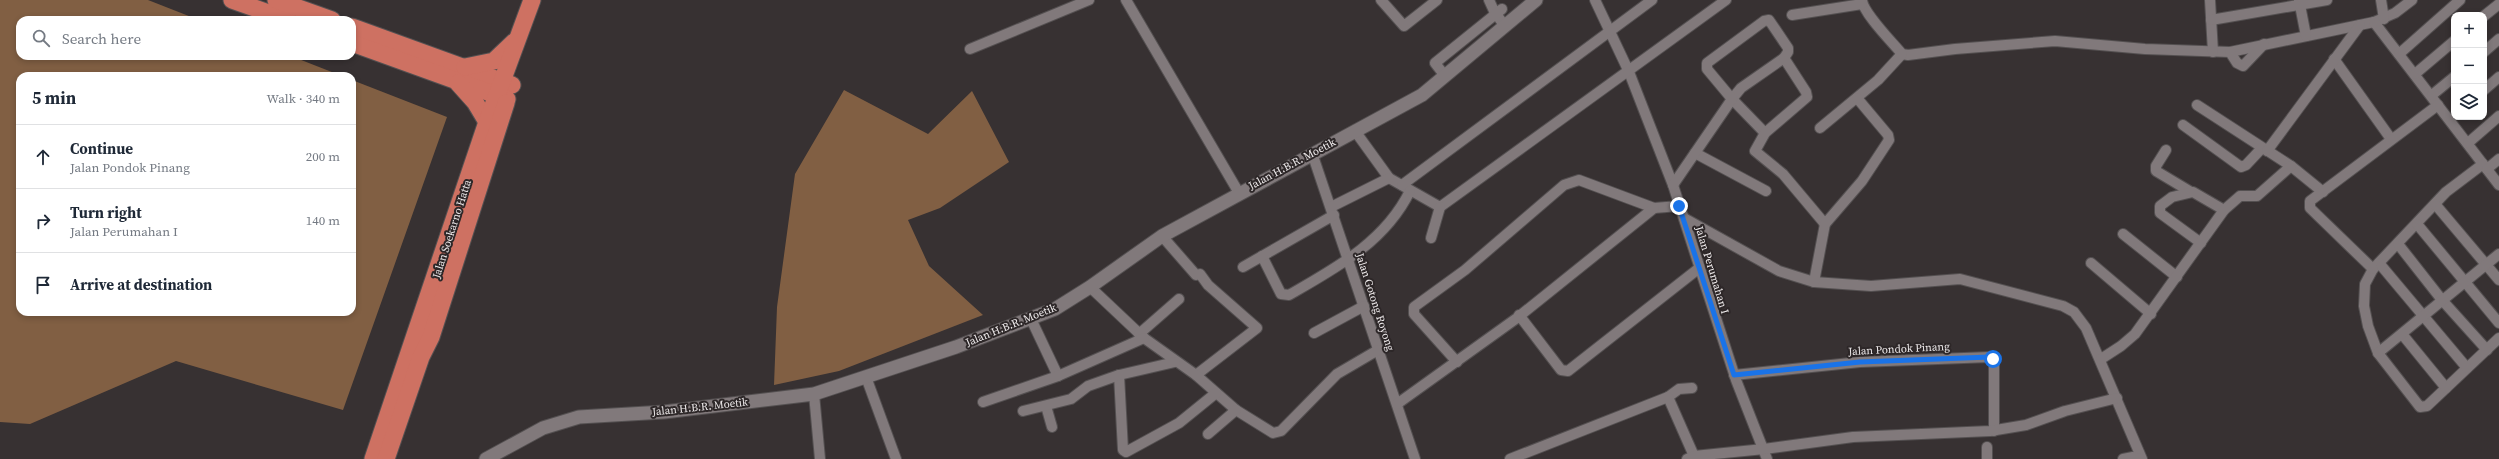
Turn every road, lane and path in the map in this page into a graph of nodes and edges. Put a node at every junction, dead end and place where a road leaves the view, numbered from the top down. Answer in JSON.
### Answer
{"nodes":[{"id":1,"x":232,"y":0,"type":"edge"},
{"id":2,"x":276,"y":0,"type":"edge"},
{"id":3,"x":532,"y":0,"type":"edge"},
{"id":4,"x":543,"y":0,"type":"edge"},
{"id":5,"x":1090,"y":0,"type":"edge"},
{"id":6,"x":1126,"y":0,"type":"edge"},
{"id":7,"x":1381,"y":0,"type":"edge"},
{"id":8,"x":1437,"y":0,"type":"edge"},
{"id":9,"x":1536,"y":0,"type":"edge"},
{"id":10,"x":1595,"y":0,"type":"edge"},
{"id":11,"x":1652,"y":0,"type":"edge"},
{"id":12,"x":1726,"y":0,"type":"edge"},
{"id":13,"x":2210,"y":0,"type":"edge"},
{"id":14,"x":2327,"y":0,"type":"edge"},
{"id":15,"x":2381,"y":0,"type":"edge"},
{"id":16,"x":2412,"y":0,"type":"edge"},
{"id":17,"x":2460,"y":0,"type":"edge"},
{"id":18,"x":1491,"y":2,"type":"edge"},
{"id":19,"x":1862,"y":2,"type":"edge"},
{"id":20,"x":2300,"y":2,"type":"edge"},
{"id":21,"x":2499,"y":4,"type":"edge"},
{"id":22,"x":2487,"y":14,"type":"edge"},
{"id":23,"x":1792,"y":15,"type":"dead end"},
{"id":24,"x":277,"y":16,"type":"edge"},
{"id":25,"x":321,"y":16,"type":"edge"},
{"id":26,"x":1503,"y":17,"type":"junction"},
{"id":27,"x":2384,"y":19,"type":"junction"},
{"id":28,"x":2212,"y":20,"type":"junction"},
{"id":29,"x":2374,"y":22,"type":"junction"},
{"id":30,"x":2360,"y":25,"type":"junction"},
{"id":31,"x":356,"y":29,"type":"edge"},
{"id":32,"x":1610,"y":32,"type":"junction"},
{"id":33,"x":2306,"y":36,"type":"junction"},
{"id":34,"x":517,"y":39,"type":"junction"},
{"id":35,"x":2499,"y":39,"type":"edge"},
{"id":36,"x":356,"y":44,"type":"edge"},
{"id":37,"x":2264,"y":44,"type":"junction"},
{"id":38,"x":2451,"y":44,"type":"edge"},
{"id":39,"x":970,"y":49,"type":"dead end"},
{"id":40,"x":2487,"y":49,"type":"edge"},
{"id":41,"x":2213,"y":52,"type":"junction"},
{"id":42,"x":2230,"y":52,"type":"junction"},
{"id":43,"x":1902,"y":54,"type":"junction"},
{"id":44,"x":2399,"y":54,"type":"junction"},
{"id":45,"x":1784,"y":58,"type":"junction"},
{"id":46,"x":2334,"y":60,"type":"junction"},
{"id":47,"x":1629,"y":72,"type":"junction"},
{"id":48,"x":460,"y":74,"type":"junction"},
{"id":49,"x":2415,"y":74,"type":"junction"},
{"id":50,"x":2499,"y":77,"type":"edge"},
{"id":51,"x":2451,"y":80,"type":"edge"},
{"id":52,"x":2487,"y":87,"type":"edge"},
{"id":53,"x":504,"y":90,"type":"junction"},
{"id":54,"x":2432,"y":96,"type":"junction"},
{"id":55,"x":1857,"y":98,"type":"junction"},
{"id":56,"x":1732,"y":99,"type":"junction"},
{"id":57,"x":2438,"y":104,"type":"junction"},
{"id":58,"x":2197,"y":105,"type":"dead end"},
{"id":59,"x":2451,"y":116,"type":"edge"},
{"id":60,"x":2499,"y":116,"type":"edge"},
{"id":61,"x":2454,"y":120,"type":"edge"},
{"id":62,"x":487,"y":122,"type":"junction"},
{"id":63,"x":2183,"y":124,"type":"dead end"},
{"id":64,"x":1820,"y":128,"type":"dead end"},
{"id":65,"x":1355,"y":131,"type":"junction"},
{"id":66,"x":1766,"y":133,"type":"junction"},
{"id":67,"x":2391,"y":139,"type":"junction"},
{"id":68,"x":2468,"y":143,"type":"junction"},
{"id":69,"x":2265,"y":149,"type":"junction"},
{"id":70,"x":2166,"y":150,"type":"dead end"},
{"id":71,"x":1312,"y":153,"type":"junction"},
{"id":72,"x":1695,"y":153,"type":"junction"},
{"id":73,"x":2499,"y":159,"type":"edge"},
{"id":74,"x":2290,"y":166,"type":"junction"},
{"id":75,"x":2485,"y":167,"type":"junction"},
{"id":76,"x":1389,"y":178,"type":"junction"},
{"id":77,"x":1672,"y":185,"type":"junction"},
{"id":78,"x":2499,"y":185,"type":"edge"},
{"id":79,"x":1406,"y":188,"type":"junction"},
{"id":80,"x":1766,"y":191,"type":"dead end"},
{"id":81,"x":2191,"y":192,"type":"junction"},
{"id":82,"x":2322,"y":192,"type":"junction"},
{"id":83,"x":1239,"y":193,"type":"junction"},
{"id":84,"x":2435,"y":204,"type":"junction"},
{"id":85,"x":1679,"y":206,"type":"junction"},
{"id":86,"x":1440,"y":207,"type":"junction"},
{"id":87,"x":1654,"y":208,"type":"junction"},
{"id":88,"x":2224,"y":210,"type":"junction"},
{"id":89,"x":1333,"y":211,"type":"junction"},
{"id":90,"x":1684,"y":218,"type":"junction"},
{"id":91,"x":1825,"y":224,"type":"junction"},
{"id":92,"x":2417,"y":224,"type":"junction"},
{"id":93,"x":2123,"y":234,"type":"dead end"},
{"id":94,"x":1162,"y":236,"type":"junction"},
{"id":95,"x":1431,"y":238,"type":"dead end"},
{"id":96,"x":2201,"y":243,"type":"junction"},
{"id":97,"x":2398,"y":244,"type":"junction"},
{"id":98,"x":2499,"y":254,"type":"edge"},
{"id":99,"x":1262,"y":256,"type":"junction"},
{"id":100,"x":1349,"y":260,"type":"junction"},
{"id":101,"x":2091,"y":264,"type":"dead end"},
{"id":102,"x":2486,"y":264,"type":"junction"},
{"id":103,"x":2376,"y":266,"type":"junction"},
{"id":104,"x":1243,"y":267,"type":"dead end"},
{"id":105,"x":1698,"y":269,"type":"junction"},
{"id":106,"x":2177,"y":277,"type":"junction"},
{"id":107,"x":2499,"y":280,"type":"edge"},
{"id":108,"x":1814,"y":282,"type":"junction"},
{"id":109,"x":2464,"y":282,"type":"junction"},
{"id":110,"x":1090,"y":287,"type":"junction"},
{"id":111,"x":1179,"y":299,"type":"dead end"},
{"id":112,"x":2442,"y":300,"type":"junction"},
{"id":113,"x":1364,"y":306,"type":"junction"},
{"id":114,"x":2151,"y":314,"type":"junction"},
{"id":115,"x":1519,"y":315,"type":"junction"},
{"id":116,"x":2423,"y":316,"type":"junction"},
{"id":117,"x":1031,"y":319,"type":"junction"},
{"id":118,"x":2499,"y":323,"type":"edge"},
{"id":119,"x":1314,"y":333,"type":"dead end"},
{"id":120,"x":2402,"y":334,"type":"junction"},
{"id":121,"x":1142,"y":336,"type":"junction"},
{"id":122,"x":2499,"y":338,"type":"edge"},
{"id":123,"x":1378,"y":350,"type":"junction"},
{"id":124,"x":2487,"y":350,"type":"junction"},
{"id":125,"x":2378,"y":354,"type":"junction"},
{"id":126,"x":2101,"y":359,"type":"junction"},
{"id":127,"x":1175,"y":362,"type":"junction"},
{"id":128,"x":1457,"y":362,"type":"junction"},
{"id":129,"x":2467,"y":368,"type":"junction"},
{"id":130,"x":1119,"y":375,"type":"junction"},
{"id":131,"x":1196,"y":375,"type":"junction"},
{"id":132,"x":1734,"y":375,"type":"junction"},
{"id":133,"x":1058,"y":376,"type":"junction"},
{"id":134,"x":866,"y":377,"type":"junction"},
{"id":135,"x":1692,"y":388,"type":"dead end"},
{"id":136,"x":2446,"y":388,"type":"junction"},
{"id":137,"x":1216,"y":392,"type":"junction"},
{"id":138,"x":814,"y":394,"type":"junction"},
{"id":139,"x":1668,"y":397,"type":"junction"},
{"id":140,"x":2117,"y":398,"type":"junction"},
{"id":141,"x":983,"y":402,"type":"dead end"},
{"id":142,"x":1397,"y":404,"type":"junction"},
{"id":143,"x":1046,"y":406,"type":"junction"},
{"id":144,"x":1236,"y":410,"type":"junction"},
{"id":145,"x":1023,"y":411,"type":"dead end"},
{"id":146,"x":1052,"y":427,"type":"dead end"},
{"id":147,"x":1994,"y":430,"type":"junction"},
{"id":148,"x":1208,"y":434,"type":"dead end"},
{"id":149,"x":1987,"y":447,"type":"dead end"},
{"id":150,"x":1766,"y":454,"type":"edge"},
{"id":151,"x":1690,"y":458,"type":"edge"},
{"id":152,"x":373,"y":459,"type":"edge"},
{"id":153,"x":386,"y":459,"type":"edge"},
{"id":154,"x":486,"y":459,"type":"edge"},
{"id":155,"x":820,"y":459,"type":"edge"},
{"id":156,"x":896,"y":459,"type":"edge"},
{"id":157,"x":1415,"y":459,"type":"edge"},
{"id":158,"x":1510,"y":459,"type":"edge"},
{"id":159,"x":1987,"y":459,"type":"edge"},
{"id":160,"x":2123,"y":459,"type":"edge"},
{"id":161,"x":2141,"y":459,"type":"edge"}],
"edges":[{"from":1,"to":24,"type":"highway"},
{"from":2,"to":25,"type":"highway"},
{"from":3,"to":34,"type":"highway","name":"Jalan Soekarno Hatta"},
{"from":4,"to":53,"type":"highway","name":"Jalan Soekarno Hatta"},
{"from":5,"to":39,"type":"street"},
{"from":6,"to":83,"type":"street"},
{"from":7,"to":8,"type":"street"},
{"from":9,"to":26,"type":"street","name":"Jalan H.B.R. Moetik"},
{"from":10,"to":32,"type":"street","name":"Jalan Perumahan I"},
{"from":11,"to":32,"type":"street"},
{"from":12,"to":47,"type":"street"},
{"from":13,"to":28,"type":"street"},
{"from":14,"to":20,"type":"street"},
{"from":15,"to":27,"type":"street"},
{"from":16,"to":27,"type":"street"},
{"from":17,"to":44,"type":"street"},
{"from":18,"to":26,"type":"street"},
{"from":19,"to":23,"type":"street"},
{"from":19,"to":43,"type":"street"},
{"from":20,"to":28,"type":"street"},
{"from":20,"to":33,"type":"street"},
{"from":21,"to":22,"type":"street"},
{"from":26,"to":65,"type":"street","name":"Jalan H.B.R. Moetik"},
{"from":27,"to":29,"type":"street"},
{"from":28,"to":41,"type":"street"},
{"from":29,"to":30,"type":"street"},
{"from":29,"to":44,"type":"street"},
{"from":30,"to":33,"type":"street"},
{"from":30,"to":46,"type":"street"},
{"from":31,"to":48,"type":"highway"},
{"from":32,"to":47,"type":"street","name":"Jalan Perumahan I"},
{"from":32,"to":79,"type":"street"},
{"from":33,"to":37,"type":"street"},
{"from":34,"to":48,"type":"highway"},
{"from":34,"to":53,"type":"highway","name":"Jalan Soekarno Hatta"},
{"from":35,"to":40,"type":"street"},
{"from":36,"to":48,"type":"highway"},
{"from":37,"to":42,"type":"street"},
{"from":37,"to":42,"type":"street"},
{"from":38,"to":49,"type":"street"},
{"from":41,"to":42,"type":"street"},
{"from":41,"to":43,"type":"street"},
{"from":43,"to":55,"type":"street"},
{"from":44,"to":49,"type":"street"},
{"from":45,"to":56,"type":"street"},
{"from":45,"to":56,"type":"street"},
{"from":45,"to":66,"type":"street"},
{"from":46,"to":67,"type":"street"},
{"from":46,"to":69,"type":"street"},
{"from":47,"to":77,"type":"street","name":"Jalan Perumahan I"},
{"from":47,"to":86,"type":"street"},
{"from":48,"to":53,"type":"highway"},
{"from":48,"to":62,"type":"highway"},
{"from":49,"to":54,"type":"street"},
{"from":50,"to":52,"type":"street"},
{"from":51,"to":54,"type":"street"},
{"from":53,"to":62,"type":"highway","name":"Jalan Soekarno Hatta"},
{"from":53,"to":153,"type":"highway","name":"Jalan Soekarno Hatta"},
{"from":54,"to":57,"type":"street"},
{"from":55,"to":64,"type":"street"},
{"from":55,"to":91,"type":"street"},
{"from":56,"to":66,"type":"street"},
{"from":56,"to":72,"type":"street"},
{"from":57,"to":59,"type":"street"},
{"from":57,"to":67,"type":"street"},
{"from":58,"to":69,"type":"street"},
{"from":60,"to":68,"type":"street"},
{"from":61,"to":68,"type":"street"},
{"from":62,"to":152,"type":"highway","name":"Jalan Soekarno Hatta"},
{"from":63,"to":69,"type":"street"},
{"from":65,"to":71,"type":"street","name":"Jalan H.B.R. Moetik"},
{"from":65,"to":76,"type":"street"},
{"from":66,"to":91,"type":"street"},
{"from":67,"to":82,"type":"street"},
{"from":68,"to":75,"type":"street"},
{"from":69,"to":74,"type":"street"},
{"from":70,"to":81,"type":"street"},
{"from":71,"to":83,"type":"street","name":"Jalan H.B.R. Moetik"},
{"from":71,"to":89,"type":"street","name":"Jalan Gotong Royong"},
{"from":72,"to":77,"type":"street"},
{"from":72,"to":80,"type":"street"},
{"from":73,"to":75,"type":"street"},
{"from":74,"to":82,"type":"street"},
{"from":74,"to":88,"type":"street"},
{"from":75,"to":78,"type":"street"},
{"from":75,"to":84,"type":"street"},
{"from":76,"to":79,"type":"street"},
{"from":76,"to":89,"type":"street"},
{"from":77,"to":85,"type":"street","name":"Jalan Perumahan I"},
{"from":79,"to":86,"type":"street"},
{"from":79,"to":100,"type":"street"},
{"from":81,"to":88,"type":"street"},
{"from":81,"to":96,"type":"street"},
{"from":82,"to":103,"type":"street"},
{"from":83,"to":94,"type":"street","name":"Jalan H.B.R. Moetik"},
{"from":84,"to":92,"type":"street"},
{"from":84,"to":102,"type":"street"},
{"from":85,"to":87,"type":"street"},
{"from":85,"to":90,"type":"street","name":"Jalan Perumahan I"},
{"from":86,"to":95,"type":"street"},
{"from":87,"to":115,"type":"street"},
{"from":87,"to":128,"type":"street"},
{"from":88,"to":96,"type":"street"},
{"from":89,"to":99,"type":"street"},
{"from":89,"to":100,"type":"street","name":"Jalan Gotong Royong"},
{"from":90,"to":105,"type":"street","name":"Jalan Perumahan I"},
{"from":90,"to":108,"type":"street"},
{"from":91,"to":108,"type":"street"},
{"from":92,"to":97,"type":"street"},
{"from":92,"to":109,"type":"street"},
{"from":93,"to":106,"type":"street"},
{"from":94,"to":110,"type":"street","name":"Jalan H.B.R. Moetik"},
{"from":94,"to":131,"type":"street"},
{"from":96,"to":106,"type":"street"},
{"from":97,"to":103,"type":"street"},
{"from":97,"to":112,"type":"street"},
{"from":98,"to":102,"type":"street"},
{"from":99,"to":100,"type":"street"},
{"from":99,"to":104,"type":"street"},
{"from":100,"to":113,"type":"street","name":"Jalan Gotong Royong"},
{"from":101,"to":114,"type":"street"},
{"from":102,"to":107,"type":"street"},
{"from":102,"to":109,"type":"street"},
{"from":103,"to":116,"type":"street"},
{"from":103,"to":125,"type":"street"},
{"from":105,"to":115,"type":"street"},
{"from":105,"to":132,"type":"street","name":"Jalan Perumahan I"},
{"from":106,"to":114,"type":"street"},
{"from":108,"to":126,"type":"street"},
{"from":109,"to":112,"type":"street"},
{"from":109,"to":118,"type":"street"},
{"from":110,"to":117,"type":"street","name":"Jalan H.B.R. Moetik"},
{"from":110,"to":121,"type":"street"},
{"from":111,"to":121,"type":"street"},
{"from":112,"to":116,"type":"street"},
{"from":112,"to":124,"type":"street"},
{"from":113,"to":119,"type":"street"},
{"from":113,"to":123,"type":"street","name":"Jalan Gotong Royong"},
{"from":114,"to":126,"type":"street"},
{"from":115,"to":128,"type":"street"},
{"from":116,"to":120,"type":"street"},
{"from":116,"to":129,"type":"street"},
{"from":117,"to":133,"type":"street"},
{"from":117,"to":134,"type":"street","name":"Jalan H.B.R. Moetik"},
{"from":120,"to":125,"type":"street"},
{"from":120,"to":136,"type":"street"},
{"from":121,"to":127,"type":"street"},
{"from":121,"to":133,"type":"street"},
{"from":122,"to":124,"type":"street"},
{"from":123,"to":142,"type":"street","name":"Jalan Gotong Royong"},
{"from":123,"to":144,"type":"street"},
{"from":124,"to":129,"type":"street"},
{"from":125,"to":136,"type":"street"},
{"from":126,"to":140,"type":"street"},
{"from":127,"to":130,"type":"street"},
{"from":127,"to":131,"type":"street"},
{"from":128,"to":142,"type":"street"},
{"from":129,"to":136,"type":"street"},
{"from":130,"to":137,"type":"street"},
{"from":130,"to":143,"type":"street"},
{"from":131,"to":137,"type":"street"},
{"from":132,"to":147,"type":"street","name":"Jalan Pondok Pinang"},
{"from":132,"to":150,"type":"street","name":"Jalan Perumahan I"},
{"from":133,"to":141,"type":"street"},
{"from":134,"to":138,"type":"street","name":"Jalan H.B.R. Moetik"},
{"from":134,"to":156,"type":"street"},
{"from":135,"to":139,"type":"street"},
{"from":137,"to":144,"type":"street"},
{"from":138,"to":154,"type":"street","name":"Jalan H.B.R. Moetik"},
{"from":138,"to":155,"type":"street"},
{"from":139,"to":151,"type":"street"},
{"from":139,"to":158,"type":"street"},
{"from":140,"to":147,"type":"street"},
{"from":140,"to":161,"type":"street"},
{"from":142,"to":157,"type":"street","name":"Jalan Gotong Royong"},
{"from":143,"to":145,"type":"street"},
{"from":143,"to":146,"type":"street"},
{"from":144,"to":148,"type":"street"},
{"from":147,"to":150,"type":"street"},
{"from":149,"to":159,"type":"street"},
{"from":150,"to":151,"type":"street"},
{"from":160,"to":161,"type":"street"}]}
